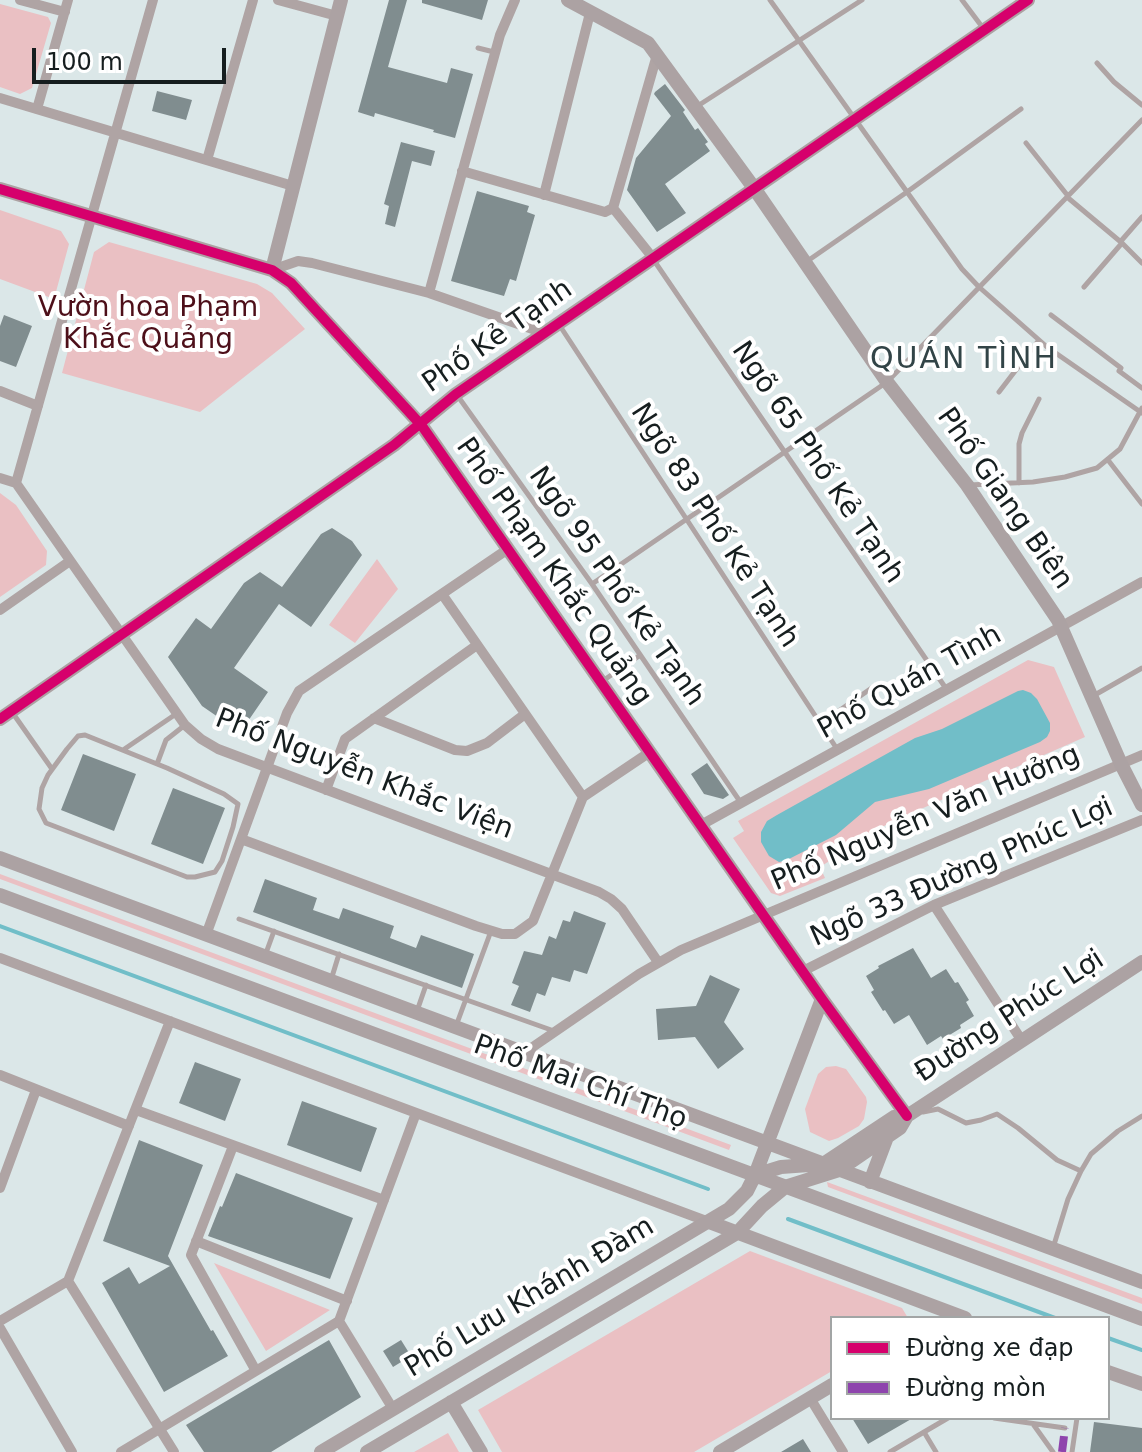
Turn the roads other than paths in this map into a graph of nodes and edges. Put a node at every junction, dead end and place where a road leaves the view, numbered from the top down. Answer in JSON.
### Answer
{"nodes":[{"id":1,"x":20,"y":0,"type":"edge"},
{"id":2,"x":68,"y":0,"type":"edge"},
{"id":3,"x":153,"y":0,"type":"edge"},
{"id":4,"x":253,"y":0,"type":"edge"},
{"id":5,"x":278,"y":0,"type":"edge"},
{"id":6,"x":341,"y":0,"type":"edge"},
{"id":7,"x":515,"y":0,"type":"edge"},
{"id":8,"x":568,"y":0,"type":"edge"},
{"id":9,"x":770,"y":0,"type":"edge"},
{"id":10,"x":862,"y":0,"type":"edge"},
{"id":11,"x":962,"y":0,"type":"edge"},
{"id":12,"x":1028,"y":0,"type":"edge"},
{"id":13,"x":65,"y":12,"type":"junction"},
{"id":14,"x":590,"y":13,"type":"junction"},
{"id":15,"x":337,"y":16,"type":"junction"},
{"id":16,"x":984,"y":30,"type":"junction"},
{"id":17,"x":799,"y":41,"type":"junction"},
{"id":18,"x":478,"y":48,"type":"dead end"},
{"id":19,"x":495,"y":52,"type":"junction"},
{"id":20,"x":657,"y":55,"type":"junction"},
{"id":21,"x":1097,"y":63,"type":"dead end"},
{"id":22,"x":0,"y":98,"type":"edge"},
{"id":23,"x":1142,"y":105,"type":"edge"},
{"id":24,"x":695,"y":108,"type":"junction"},
{"id":25,"x":37,"y":109,"type":"junction"},
{"id":26,"x":1021,"y":109,"type":"dead end"},
{"id":27,"x":855,"y":120,"type":"junction"},
{"id":28,"x":1142,"y":120,"type":"edge"},
{"id":29,"x":115,"y":132,"type":"junction"},
{"id":30,"x":1026,"y":143,"type":"dead end"},
{"id":31,"x":207,"y":160,"type":"junction"},
{"id":32,"x":462,"y":171,"type":"junction"},
{"id":33,"x":293,"y":186,"type":"junction"},
{"id":34,"x":754,"y":188,"type":"junction"},
{"id":35,"x":0,"y":189,"type":"edge"},
{"id":36,"x":907,"y":192,"type":"junction"},
{"id":37,"x":544,"y":195,"type":"junction"},
{"id":38,"x":1068,"y":196,"type":"junction"},
{"id":39,"x":613,"y":208,"type":"junction"},
{"id":40,"x":91,"y":216,"type":"junction"},
{"id":41,"x":1142,"y":217,"type":"edge"},
{"id":42,"x":1122,"y":242,"type":"junction"},
{"id":43,"x":653,"y":258,"type":"junction"},
{"id":44,"x":805,"y":262,"type":"junction"},
{"id":45,"x":1142,"y":263,"type":"edge"},
{"id":46,"x":272,"y":270,"type":"junction"},
{"id":47,"x":979,"y":287,"type":"junction"},
{"id":48,"x":1084,"y":287,"type":"dead end"},
{"id":49,"x":429,"y":293,"type":"junction"},
{"id":50,"x":1051,"y":315,"type":"dead end"},
{"id":51,"x":558,"y":324,"type":"junction"},
{"id":52,"x":544,"y":333,"type":"junction"},
{"id":53,"x":1039,"y":340,"type":"junction"},
{"id":54,"x":887,"y":382,"type":"junction"},
{"id":55,"x":1142,"y":388,"type":"edge"},
{"id":56,"x":0,"y":391,"type":"edge"},
{"id":57,"x":999,"y":392,"type":"dead end"},
{"id":58,"x":456,"y":394,"type":"junction"},
{"id":59,"x":1039,"y":399,"type":"dead end"},
{"id":60,"x":38,"y":406,"type":"junction"},
{"id":61,"x":1141,"y":410,"type":"edge"},
{"id":62,"x":419,"y":424,"type":"junction"},
{"id":63,"x":785,"y":452,"type":"junction"},
{"id":64,"x":1108,"y":460,"type":"junction"},
{"id":65,"x":0,"y":478,"type":"edge"},
{"id":66,"x":16,"y":483,"type":"junction"},
{"id":67,"x":1019,"y":483,"type":"junction"},
{"id":68,"x":967,"y":485,"type":"junction"},
{"id":69,"x":1142,"y":504,"type":"edge"},
{"id":70,"x":686,"y":519,"type":"junction"},
{"id":71,"x":508,"y":549,"type":"junction"},
{"id":72,"x":70,"y":561,"type":"junction"},
{"id":73,"x":1142,"y":582,"type":"edge"},
{"id":74,"x":592,"y":584,"type":"junction"},
{"id":75,"x":442,"y":594,"type":"junction"},
{"id":76,"x":0,"y":610,"type":"edge"},
{"id":77,"x":1062,"y":627,"type":"junction"},
{"id":78,"x":122,"y":635,"type":"junction"},
{"id":79,"x":477,"y":645,"type":"junction"},
{"id":80,"x":639,"y":656,"type":"junction"},
{"id":81,"x":1142,"y":668,"type":"edge"},
{"id":82,"x":601,"y":683,"type":"junction"},
{"id":83,"x":876,"y":685,"type":"dead end"},
{"id":84,"x":947,"y":690,"type":"junction"},
{"id":85,"x":1092,"y":697,"type":"junction"},
{"id":86,"x":177,"y":714,"type":"junction"},
{"id":87,"x":525,"y":714,"type":"junction"},
{"id":88,"x":6,"y":715,"type":"edge"},
{"id":89,"x":374,"y":718,"type":"junction"},
{"id":90,"x":820,"y":724,"type":"junction"},
{"id":91,"x":185,"y":725,"type":"junction"},
{"id":92,"x":123,"y":750,"type":"junction"},
{"id":93,"x":837,"y":750,"type":"junction"},
{"id":94,"x":650,"y":752,"type":"junction"},
{"id":95,"x":1142,"y":755,"type":"edge"},
{"id":96,"x":157,"y":764,"type":"junction"},
{"id":97,"x":1121,"y":764,"type":"junction"},
{"id":98,"x":268,"y":767,"type":"junction"},
{"id":99,"x":52,"y":769,"type":"junction"},
{"id":100,"x":326,"y":790,"type":"junction"},
{"id":101,"x":583,"y":797,"type":"junction"},
{"id":102,"x":741,"y":803,"type":"junction"},
{"id":103,"x":1142,"y":805,"type":"edge"},
{"id":104,"x":1142,"y":820,"type":"edge"},
{"id":105,"x":701,"y":825,"type":"junction"},
{"id":106,"x":241,"y":839,"type":"junction"},
{"id":107,"x":0,"y":858,"type":"edge"},
{"id":108,"x":551,"y":874,"type":"junction"},
{"id":109,"x":0,"y":895,"type":"edge"},
{"id":110,"x":934,"y":905,"type":"junction"},
{"id":111,"x":763,"y":914,"type":"junction"},
{"id":112,"x":239,"y":919,"type":"dead end"},
{"id":113,"x":274,"y":931,"type":"junction"},
{"id":114,"x":491,"y":931,"type":"junction"},
{"id":115,"x":206,"y":935,"type":"junction"},
{"id":116,"x":339,"y":954,"type":"junction"},
{"id":117,"x":265,"y":957,"type":"junction"},
{"id":118,"x":0,"y":958,"type":"edge"},
{"id":119,"x":658,"y":962,"type":"junction"},
{"id":120,"x":1142,"y":962,"type":"edge"},
{"id":121,"x":803,"y":971,"type":"junction"},
{"id":122,"x":331,"y":981,"type":"junction"},
{"id":123,"x":426,"y":985,"type":"junction"},
{"id":124,"x":822,"y":999,"type":"junction"},
{"id":125,"x":466,"y":1000,"type":"junction"},
{"id":126,"x":416,"y":1013,"type":"junction"},
{"id":127,"x":170,"y":1021,"type":"junction"},
{"id":128,"x":456,"y":1027,"type":"junction"},
{"id":129,"x":556,"y":1032,"type":"junction"},
{"id":130,"x":1022,"y":1041,"type":"junction"},
{"id":131,"x":524,"y":1053,"type":"junction"},
{"id":132,"x":0,"y":1075,"type":"edge"},
{"id":133,"x":36,"y":1090,"type":"junction"},
{"id":134,"x":136,"y":1110,"type":"junction"},
{"id":135,"x":416,"y":1113,"type":"junction"},
{"id":136,"x":907,"y":1116,"type":"junction"},
{"id":137,"x":1142,"y":1116,"type":"edge"},
{"id":138,"x":129,"y":1126,"type":"junction"},
{"id":139,"x":887,"y":1136,"type":"junction"},
{"id":140,"x":767,"y":1143,"type":"junction"},
{"id":141,"x":233,"y":1146,"type":"junction"},
{"id":142,"x":0,"y":1147,"type":"edge"},
{"id":143,"x":13,"y":1152,"type":"junction"},
{"id":144,"x":823,"y":1164,"type":"junction"},
{"id":145,"x":781,"y":1167,"type":"junction"},
{"id":146,"x":839,"y":1170,"type":"junction"},
{"id":147,"x":1081,"y":1171,"type":"junction"},
{"id":148,"x":755,"y":1175,"type":"junction"},
{"id":149,"x":870,"y":1182,"type":"junction"},
{"id":150,"x":785,"y":1187,"type":"junction"},
{"id":151,"x":0,"y":1188,"type":"edge"},
{"id":152,"x":384,"y":1200,"type":"junction"},
{"id":153,"x":709,"y":1222,"type":"junction"},
{"id":154,"x":737,"y":1233,"type":"junction"},
{"id":155,"x":196,"y":1241,"type":"junction"},
{"id":156,"x":1052,"y":1249,"type":"junction"},
{"id":157,"x":68,"y":1281,"type":"junction"},
{"id":158,"x":1142,"y":1282,"type":"edge"},
{"id":159,"x":347,"y":1301,"type":"junction"},
{"id":160,"x":945,"y":1315,"type":"edge"},
{"id":161,"x":1142,"y":1319,"type":"edge"},
{"id":162,"x":0,"y":1321,"type":"edge"},
{"id":163,"x":339,"y":1321,"type":"junction"},
{"id":164,"x":0,"y":1328,"type":"edge"},
{"id":165,"x":256,"y":1371,"type":"junction"},
{"id":166,"x":1110,"y":1373,"type":"edge"},
{"id":167,"x":1142,"y":1384,"type":"edge"},
{"id":168,"x":830,"y":1386,"type":"edge"},
{"id":169,"x":810,"y":1398,"type":"junction"},
{"id":170,"x":451,"y":1402,"type":"junction"},
{"id":171,"x":393,"y":1409,"type":"junction"},
{"id":172,"x":945,"y":1420,"type":"edge"},
{"id":173,"x":1010,"y":1420,"type":"edge"},
{"id":174,"x":1077,"y":1420,"type":"edge"},
{"id":175,"x":1033,"y":1423,"type":"junction"},
{"id":176,"x":1065,"y":1428,"type":"dead end"},
{"id":177,"x":159,"y":1429,"type":"junction"},
{"id":178,"x":924,"y":1432,"type":"junction"},
{"id":179,"x":72,"y":1452,"type":"edge"},
{"id":180,"x":121,"y":1452,"type":"edge"},
{"id":181,"x":174,"y":1452,"type":"edge"},
{"id":182,"x":321,"y":1452,"type":"edge"},
{"id":183,"x":367,"y":1452,"type":"edge"},
{"id":184,"x":481,"y":1452,"type":"edge"},
{"id":185,"x":720,"y":1452,"type":"edge"},
{"id":186,"x":843,"y":1452,"type":"edge"},
{"id":187,"x":890,"y":1452,"type":"edge"},
{"id":188,"x":936,"y":1452,"type":"edge"},
{"id":189,"x":1053,"y":1452,"type":"edge"},
{"id":190,"x":1072,"y":1452,"type":"edge"}],
"edges":[{"from":1,"to":13,"type":"street"},
{"from":2,"to":13,"type":"street"},
{"from":3,"to":29,"type":"street"},
{"from":4,"to":31,"type":"street"},
{"from":5,"to":15,"type":"street"},
{"from":6,"to":15,"type":"street"},
{"from":7,"to":19,"type":"street"},
{"from":8,"to":14,"type":"street","name":"Phố Giang Biên"},
{"from":9,"to":17,"type":"lane"},
{"from":10,"to":17,"type":"lane"},
{"from":11,"to":16,"type":"lane"},
{"from":12,"to":16,"type":"street","name":"Phố Kẻ Tạnh"},
{"from":13,"to":25,"type":"street"},
{"from":14,"to":20,"type":"street","name":"Phố Giang Biên"},
{"from":14,"to":37,"type":"street"},
{"from":15,"to":33,"type":"street"},
{"from":16,"to":27,"type":"street","name":"Phố Kẻ Tạnh"},
{"from":17,"to":24,"type":"lane"},
{"from":17,"to":27,"type":"lane"},
{"from":18,"to":19,"type":"lane"},
{"from":19,"to":32,"type":"street"},
{"from":20,"to":24,"type":"street","name":"Phố Giang Biên"},
{"from":20,"to":39,"type":"street"},
{"from":21,"to":23,"type":"lane"},
{"from":22,"to":25,"type":"street"},
{"from":24,"to":34,"type":"street","name":"Phố Giang Biên"},
{"from":25,"to":29,"type":"street"},
{"from":26,"to":36,"type":"lane"},
{"from":27,"to":34,"type":"street","name":"Phố Kẻ Tạnh"},
{"from":27,"to":36,"type":"lane"},
{"from":28,"to":38,"type":"lane"},
{"from":29,"to":31,"type":"street"},
{"from":29,"to":40,"type":"street"},
{"from":30,"to":38,"type":"lane"},
{"from":31,"to":33,"type":"street"},
{"from":32,"to":37,"type":"street"},
{"from":32,"to":49,"type":"street"},
{"from":33,"to":46,"type":"street"},
{"from":34,"to":43,"type":"street","name":"Phố Kẻ Tạnh"},
{"from":34,"to":44,"type":"street","name":"Phố Giang Biên"},
{"from":35,"to":40,"type":"street","name":"Phố Phạm Khắc Quảng"},
{"from":36,"to":44,"type":"lane"},
{"from":36,"to":47,"type":"lane"},
{"from":37,"to":39,"type":"street"},
{"from":38,"to":42,"type":"lane"},
{"from":38,"to":47,"type":"lane"},
{"from":39,"to":43,"type":"street"},
{"from":40,"to":46,"type":"street","name":"Phố Phạm Khắc Quảng"},
{"from":40,"to":60,"type":"street"},
{"from":41,"to":42,"type":"lane"},
{"from":42,"to":45,"type":"lane"},
{"from":42,"to":48,"type":"lane"},
{"from":43,"to":51,"type":"street","name":"Phố Kẻ Tạnh"},
{"from":43,"to":63,"type":"lane","name":"Ngõ 65 Phố Kẻ Tạnh"},
{"from":44,"to":54,"type":"street","name":"Phố Giang Biên"},
{"from":46,"to":49,"type":"street"},
{"from":46,"to":62,"type":"street","name":"Phố Phạm Khắc Quảng"},
{"from":47,"to":53,"type":"lane"},
{"from":47,"to":54,"type":"lane"},
{"from":49,"to":52,"type":"street"},
{"from":50,"to":55,"type":"lane"},
{"from":51,"to":52,"type":"street","name":"Phố Kẻ Tạnh"},
{"from":51,"to":70,"type":"lane","name":"Ngõ 83 Phố Kẻ Tạnh"},
{"from":52,"to":58,"type":"street","name":"Phố Kẻ Tạnh"},
{"from":53,"to":57,"type":"lane"},
{"from":53,"to":61,"type":"lane"},
{"from":54,"to":63,"type":"lane"},
{"from":54,"to":68,"type":"street","name":"Phố Giang Biên"},
{"from":56,"to":60,"type":"street"},
{"from":58,"to":62,"type":"street","name":"Phố Kẻ Tạnh"},
{"from":58,"to":74,"type":"lane","name":"Ngõ 95 Phố Kẻ Tạnh"},
{"from":59,"to":67,"type":"lane"},
{"from":60,"to":66,"type":"street"},
{"from":61,"to":64,"type":"lane"},
{"from":62,"to":71,"type":"street","name":"Phố Phạm Khắc Quảng"},
{"from":62,"to":78,"type":"street","name":"Phố Kẻ Tạnh"},
{"from":63,"to":70,"type":"lane"},
{"from":63,"to":84,"type":"lane","name":"Ngõ 65 Phố Kẻ Tạnh"},
{"from":64,"to":67,"type":"lane"},
{"from":64,"to":69,"type":"lane"},
{"from":65,"to":66,"type":"street"},
{"from":66,"to":72,"type":"street","name":"Phố Nguyễn Khắc Viện"},
{"from":67,"to":68,"type":"lane"},
{"from":68,"to":77,"type":"street","name":"Phố Giang Biên"},
{"from":70,"to":74,"type":"lane"},
{"from":70,"to":90,"type":"lane","name":"Ngõ 83 Phố Kẻ Tạnh"},
{"from":71,"to":75,"type":"street"},
{"from":71,"to":82,"type":"street","name":"Phố Phạm Khắc Quảng"},
{"from":72,"to":76,"type":"street"},
{"from":72,"to":78,"type":"street","name":"Phố Nguyễn Khắc Viện"},
{"from":73,"to":77,"type":"street","name":"Phố Quán Tình"},
{"from":74,"to":80,"type":"lane","name":"Ngõ 95 Phố Kẻ Tạnh"},
{"from":75,"to":79,"type":"street"},
{"from":75,"to":98,"type":"street"},
{"from":77,"to":84,"type":"street","name":"Phố Quán Tình"},
{"from":77,"to":85,"type":"street","name":"Phố Giang Biên"},
{"from":78,"to":86,"type":"street","name":"Phố Nguyễn Khắc Viện"},
{"from":78,"to":88,"type":"street","name":"Phố Kẻ Tạnh"},
{"from":79,"to":87,"type":"street"},
{"from":79,"to":89,"type":"street"},
{"from":80,"to":82,"type":"lane"},
{"from":80,"to":102,"type":"lane","name":"Ngõ 95 Phố Kẻ Tạnh"},
{"from":81,"to":85,"type":"lane"},
{"from":82,"to":94,"type":"street","name":"Phố Phạm Khắc Quảng"},
{"from":83,"to":90,"type":"lane"},
{"from":84,"to":93,"type":"street","name":"Phố Quán Tình"},
{"from":85,"to":97,"type":"street","name":"Phố Giang Biên"},
{"from":86,"to":91,"type":"street","name":"Phố Nguyễn Khắc Viện"},
{"from":86,"to":92,"type":"lane"},
{"from":87,"to":89,"type":"street"},
{"from":87,"to":101,"type":"street"},
{"from":88,"to":99,"type":"lane"},
{"from":89,"to":100,"type":"street"},
{"from":90,"to":93,"type":"lane","name":"Ngõ 83 Phố Kẻ Tạnh"},
{"from":91,"to":96,"type":"lane"},
{"from":91,"to":98,"type":"street","name":"Phố Nguyễn Khắc Viện"},
{"from":92,"to":96,"type":"lane"},
{"from":92,"to":99,"type":"lane"},
{"from":93,"to":102,"type":"street","name":"Phố Quán Tình"},
{"from":94,"to":101,"type":"street"},
{"from":94,"to":105,"type":"street","name":"Phố Phạm Khắc Quảng"},
{"from":95,"to":97,"type":"street","name":"Phố Nguyễn Văn Hưởng"},
{"from":96,"to":99,"type":"lane"},
{"from":97,"to":103,"type":"street","name":"Phố Giang Biên"},
{"from":97,"to":111,"type":"street","name":"Phố Nguyễn Văn Hưởng"},
{"from":98,"to":100,"type":"street","name":"Phố Nguyễn Khắc Viện"},
{"from":98,"to":106,"type":"street"},
{"from":100,"to":108,"type":"street","name":"Phố Nguyễn Khắc Viện"},
{"from":101,"to":108,"type":"street"},
{"from":102,"to":105,"type":"street","name":"Phố Quán Tình"},
{"from":104,"to":110,"type":"street","name":"Ngõ 33 Đường Phúc Lợi"},
{"from":105,"to":111,"type":"street","name":"Phố Phạm Khắc Quảng"},
{"from":106,"to":114,"type":"street"},
{"from":106,"to":115,"type":"street"},
{"from":107,"to":115,"type":"street","name":"Phố Mai Chí Thọ"},
{"from":108,"to":114,"type":"street"},
{"from":108,"to":119,"type":"street","name":"Phố Nguyễn Khắc Viện"},
{"from":109,"to":148,"type":"street","name":"Phố Mai Chí Thọ"},
{"from":110,"to":121,"type":"street","name":"Ngõ 33 Đường Phúc Lợi"},
{"from":110,"to":130,"type":"street"},
{"from":111,"to":119,"type":"street","name":"Phố Nguyễn Văn Hưởng"},
{"from":111,"to":121,"type":"street","name":"Phố Phạm Khắc Quảng"},
{"from":112,"to":113,"type":"lane"},
{"from":113,"to":116,"type":"lane"},
{"from":113,"to":117,"type":"lane"},
{"from":114,"to":125,"type":"lane"},
{"from":115,"to":117,"type":"street","name":"Phố Mai Chí Thọ"},
{"from":116,"to":122,"type":"lane"},
{"from":116,"to":123,"type":"lane"},
{"from":117,"to":122,"type":"street","name":"Phố Mai Chí Thọ"},
{"from":118,"to":127,"type":"street"},
{"from":119,"to":129,"type":"street","name":"Phố Nguyễn Văn Hưởng"},
{"from":120,"to":130,"type":"street","name":"Đường Phúc Lợi"},
{"from":121,"to":124,"type":"street","name":"Phố Phạm Khắc Quảng"},
{"from":122,"to":126,"type":"street","name":"Phố Mai Chí Thọ"},
{"from":123,"to":125,"type":"lane"},
{"from":123,"to":126,"type":"lane"},
{"from":124,"to":136,"type":"street","name":"Phố Phạm Khắc Quảng"},
{"from":124,"to":140,"type":"street","name":"Phố Lưu Khánh Đàm"},
{"from":125,"to":128,"type":"lane"},
{"from":125,"to":129,"type":"lane"},
{"from":126,"to":128,"type":"street","name":"Phố Mai Chí Thọ"},
{"from":127,"to":134,"type":"street"},
{"from":127,"to":135,"type":"street"},
{"from":128,"to":131,"type":"street","name":"Phố Mai Chí Thọ"},
{"from":129,"to":131,"type":"street","name":"Phố Nguyễn Văn Hưởng"},
{"from":130,"to":136,"type":"street","name":"Đường Phúc Lợi"},
{"from":131,"to":140,"type":"street","name":"Phố Mai Chí Thọ"},
{"from":132,"to":133,"type":"street"},
{"from":133,"to":138,"type":"street"},
{"from":133,"to":143,"type":"street"},
{"from":134,"to":138,"type":"street"},
{"from":134,"to":141,"type":"street"},
{"from":135,"to":152,"type":"street"},
{"from":135,"to":153,"type":"street"},
{"from":136,"to":139,"type":"street","name":"Đường Phúc Lợi"},
{"from":136,"to":144,"type":"street","name":"Đường Phúc Lợi"},
{"from":136,"to":147,"type":"lane"},
{"from":137,"to":147,"type":"lane"},
{"from":138,"to":157,"type":"street"},
{"from":139,"to":146,"type":"street","name":"Đường Phúc Lợi"},
{"from":139,"to":149,"type":"street"},
{"from":140,"to":144,"type":"street","name":"Phố Mai Chí Thọ"},
{"from":140,"to":145,"type":"street"},
{"from":140,"to":148,"type":"street","name":"Phố Lưu Khánh Đàm"},
{"from":141,"to":152,"type":"street"},
{"from":141,"to":155,"type":"street"},
{"from":142,"to":143,"type":"street"},
{"from":143,"to":151,"type":"street"},
{"from":144,"to":145,"type":"street"},
{"from":144,"to":146,"type":"street","name":"Phố Mai Chí Thọ"},
{"from":145,"to":148,"type":"street"},
{"from":145,"to":150,"type":"street"},
{"from":146,"to":149,"type":"street","name":"Phố Mai Chí Thọ"},
{"from":146,"to":150,"type":"street","name":"Đường Phúc Lợi"},
{"from":147,"to":156,"type":"lane"},
{"from":148,"to":150,"type":"street","name":"Phố Mai Chí Thọ"},
{"from":148,"to":153,"type":"street","name":"Phố Lưu Khánh Đàm"},
{"from":149,"to":156,"type":"street","name":"Phố Mai Chí Thọ"},
{"from":150,"to":154,"type":"street","name":"Phố Lưu Khánh Đàm"},
{"from":150,"to":161,"type":"street","name":"Phố Mai Chí Thọ"},
{"from":152,"to":159,"type":"street"},
{"from":153,"to":154,"type":"street"},
{"from":153,"to":171,"type":"street","name":"Phố Lưu Khánh Đàm"},
{"from":154,"to":160,"type":"street"},
{"from":154,"to":170,"type":"street","name":"Phố Lưu Khánh Đàm"},
{"from":155,"to":159,"type":"street"},
{"from":155,"to":165,"type":"street"},
{"from":156,"to":158,"type":"street","name":"Phố Mai Chí Thọ"},
{"from":157,"to":162,"type":"street"},
{"from":157,"to":177,"type":"street"},
{"from":159,"to":163,"type":"street"},
{"from":163,"to":165,"type":"street"},
{"from":163,"to":171,"type":"street"},
{"from":164,"to":179,"type":"street"},
{"from":165,"to":177,"type":"street"},
{"from":166,"to":167,"type":"street"},
{"from":168,"to":169,"type":"street"},
{"from":169,"to":185,"type":"street"},
{"from":169,"to":186,"type":"street"},
{"from":170,"to":183,"type":"street","name":"Phố Lưu Khánh Đàm"},
{"from":170,"to":184,"type":"street"},
{"from":171,"to":182,"type":"street","name":"Phố Lưu Khánh Đàm"},
{"from":172,"to":178,"type":"lane"},
{"from":173,"to":175,"type":"lane"},
{"from":174,"to":190,"type":"lane"},
{"from":175,"to":176,"type":"lane"},
{"from":175,"to":189,"type":"lane"},
{"from":177,"to":180,"type":"street"},
{"from":177,"to":181,"type":"street"},
{"from":178,"to":187,"type":"lane"},
{"from":178,"to":188,"type":"lane"}]}
